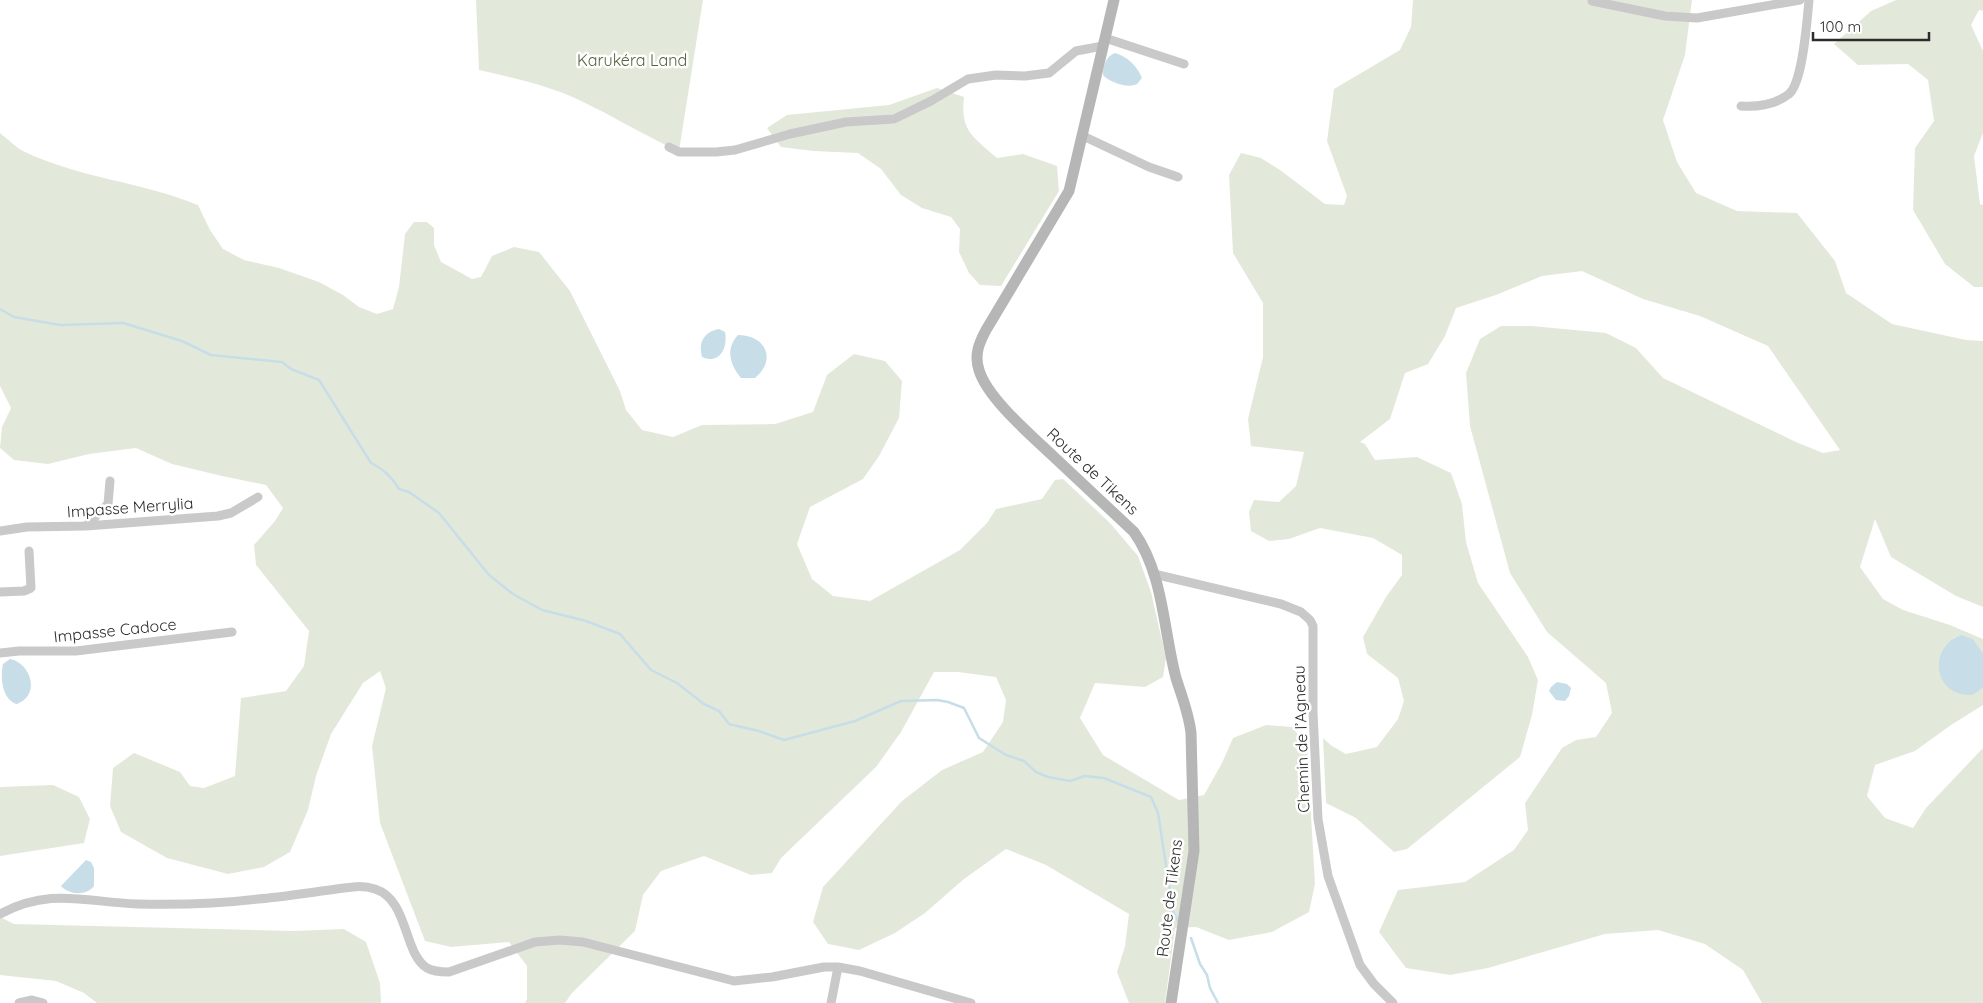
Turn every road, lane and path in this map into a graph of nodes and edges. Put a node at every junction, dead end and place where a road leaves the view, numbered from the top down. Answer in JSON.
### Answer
{"nodes":[{"id":1,"x":1114,"y":0,"type":"edge"},
{"id":2,"x":1800,"y":0,"type":"edge"},
{"id":3,"x":1809,"y":0,"type":"edge"},
{"id":4,"x":1592,"y":1,"type":"edge"},
{"id":5,"x":1104,"y":42,"type":"junction"},
{"id":6,"x":1184,"y":64,"type":"dead end"},
{"id":7,"x":1741,"y":106,"type":"dead end"},
{"id":8,"x":1083,"y":136,"type":"junction"},
{"id":9,"x":669,"y":147,"type":"dead end"},
{"id":10,"x":1178,"y":177,"type":"dead end"},
{"id":11,"x":110,"y":481,"type":"dead end"},
{"id":12,"x":258,"y":497,"type":"dead end"},
{"id":13,"x":86,"y":526,"type":"junction"},
{"id":14,"x":0,"y":531,"type":"edge"},
{"id":15,"x":29,"y":551,"type":"dead end"},
{"id":16,"x":1154,"y":574,"type":"junction"},
{"id":17,"x":0,"y":592,"type":"edge"},
{"id":18,"x":232,"y":632,"type":"dead end"},
{"id":19,"x":0,"y":653,"type":"edge"},
{"id":20,"x":0,"y":914,"type":"edge"},
{"id":21,"x":838,"y":967,"type":"junction"},
{"id":22,"x":19,"y":1003,"type":"edge"},
{"id":23,"x":43,"y":1003,"type":"edge"},
{"id":24,"x":831,"y":1003,"type":"edge"},
{"id":25,"x":971,"y":1003,"type":"edge"},
{"id":26,"x":1171,"y":1003,"type":"edge"},
{"id":27,"x":1393,"y":1003,"type":"edge"}],
"edges":[{"from":1,"to":5,"type":"street","name":"Route de Tikens"},
{"from":2,"to":4,"type":"street"},
{"from":3,"to":7,"type":"street"},
{"from":5,"to":6,"type":"street"},
{"from":5,"to":8,"type":"street","name":"Route de Tikens"},
{"from":5,"to":9,"type":"street"},
{"from":8,"to":10,"type":"street"},
{"from":8,"to":16,"type":"street","name":"Route de Tikens"},
{"from":11,"to":13,"type":"street"},
{"from":12,"to":13,"type":"street","name":"Impasse Merrylia"},
{"from":13,"to":14,"type":"street","name":"Impasse Merrylia"},
{"from":15,"to":17,"type":"street"},
{"from":16,"to":26,"type":"street","name":"Route de Tikens"},
{"from":16,"to":27,"type":"street","name":"Chemin de l’Agneau"},
{"from":18,"to":19,"type":"street","name":"Impasse Cadoce"},
{"from":20,"to":21,"type":"street"},
{"from":21,"to":24,"type":"street"},
{"from":21,"to":25,"type":"street"},
{"from":22,"to":23,"type":"street"}]}
